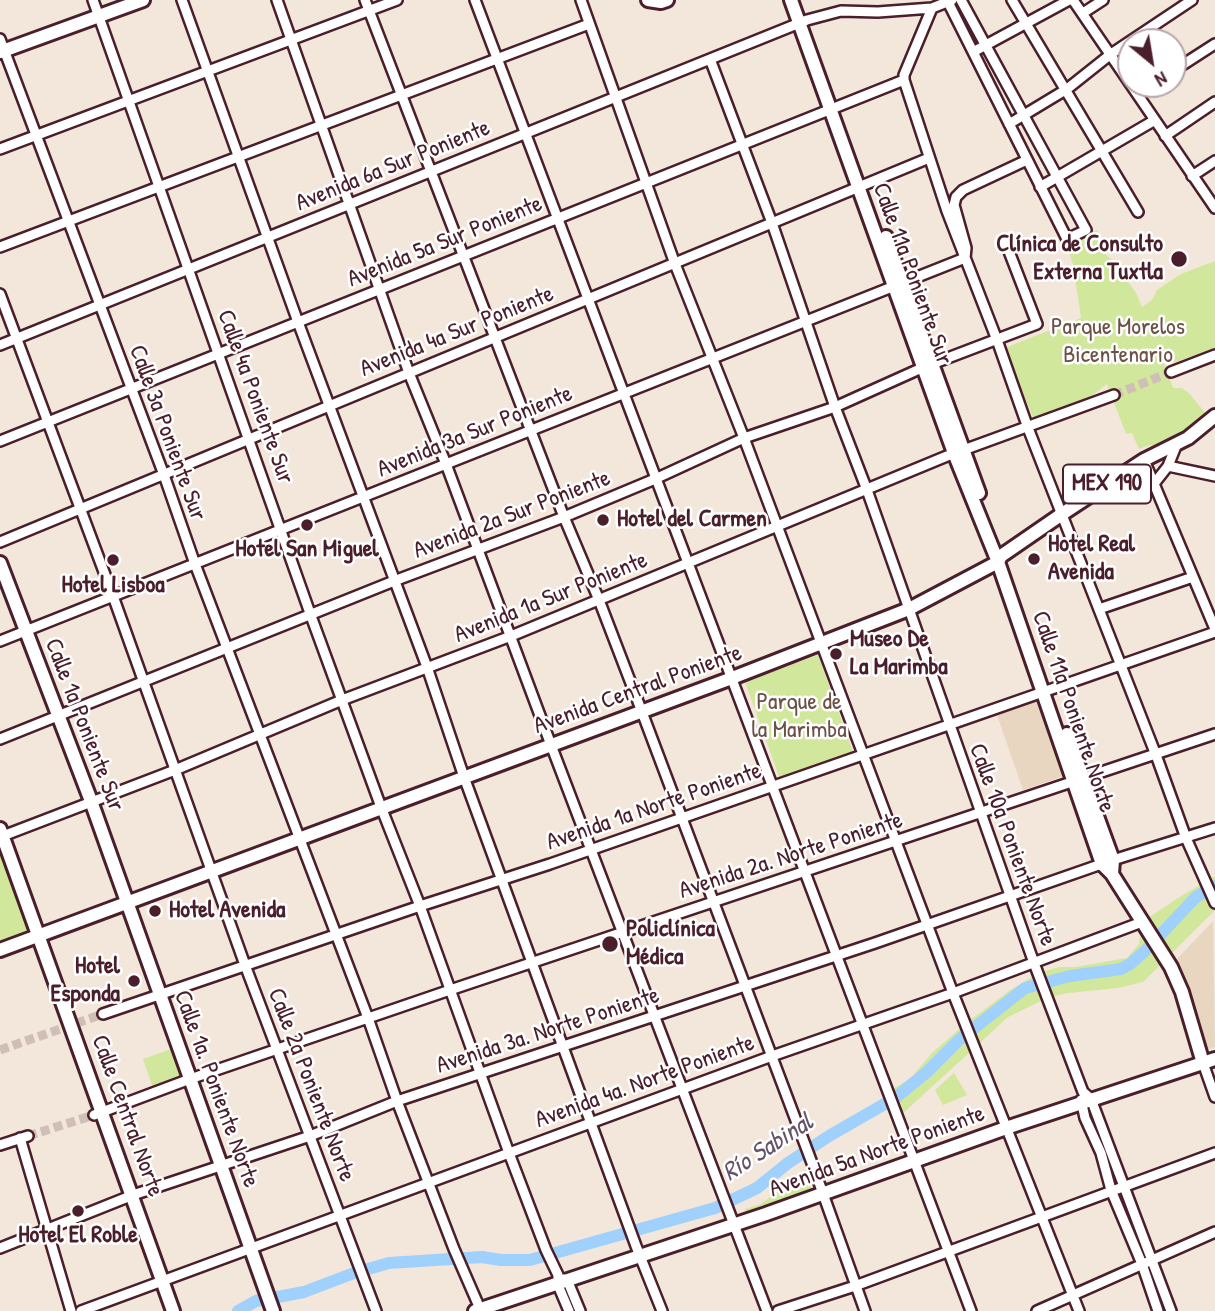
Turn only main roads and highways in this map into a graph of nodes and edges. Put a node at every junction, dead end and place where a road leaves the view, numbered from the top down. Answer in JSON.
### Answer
{"nodes":[{"id":1,"x":142,"y":0,"type":"edge"},
{"id":2,"x":648,"y":0,"type":"edge"},
{"id":3,"x":667,"y":0,"type":"edge"},
{"id":4,"x":791,"y":0,"type":"edge"},
{"id":5,"x":800,"y":0,"type":"edge"},
{"id":6,"x":804,"y":22,"type":"junction"},
{"id":7,"x":2,"y":47,"type":"edge"},
{"id":8,"x":1215,"y":416,"type":"edge"},
{"id":9,"x":1000,"y":559,"type":"junction"},
{"id":10,"x":0,"y":563,"type":"edge"},
{"id":11,"x":1,"y":834,"type":"edge"},
{"id":12,"x":127,"y":902,"type":"junction"},
{"id":13,"x":39,"y":935,"type":"junction"},
{"id":14,"x":0,"y":950,"type":"edge"},
{"id":15,"x":1209,"y":1061,"type":"edge"},
{"id":16,"x":478,"y":1310,"type":"edge"},
{"id":17,"x":173,"y":1311,"type":"edge"},
{"id":18,"x":273,"y":1311,"type":"edge"}],
"edges":[{"from":1,"to":7,"type":"main road"},
{"from":2,"to":3,"type":"main road"},
{"from":4,"to":6,"type":"main road","name":"Calle 11a Poniente Sur"},
{"from":5,"to":6,"type":"main road","name":"Calle 11a Poniente Sur"},
{"from":6,"to":9,"type":"main road","name":"Calle 11a Poniente Sur"},
{"from":8,"to":9,"type":"main road","name":"Avenida Central Poniente","number":"MEX 190"},
{"from":9,"to":12,"type":"main road","name":"Avenida Central Poniente","number":"MEX 190"},
{"from":9,"to":15,"type":"main road","name":"Calle 11a Poniente Norte"},
{"from":10,"to":12,"type":"main road","name":"Calle 1a Poniente Sur"},
{"from":11,"to":13,"type":"main road","name":"Calle Central Norte"},
{"from":12,"to":13,"type":"main road","name":"Avenida Central Poniente","number":"MEX 190"},
{"from":12,"to":18,"type":"main road","name":"Calle 1a. Poniente Norte"},
{"from":13,"to":14,"type":"main road","number":"MEX 190"},
{"from":13,"to":17,"type":"main road","name":"Calle Central Norte"},
{"from":15,"to":16,"type":"main road","name":"Avenida 5a Norte Poniente"}]}
